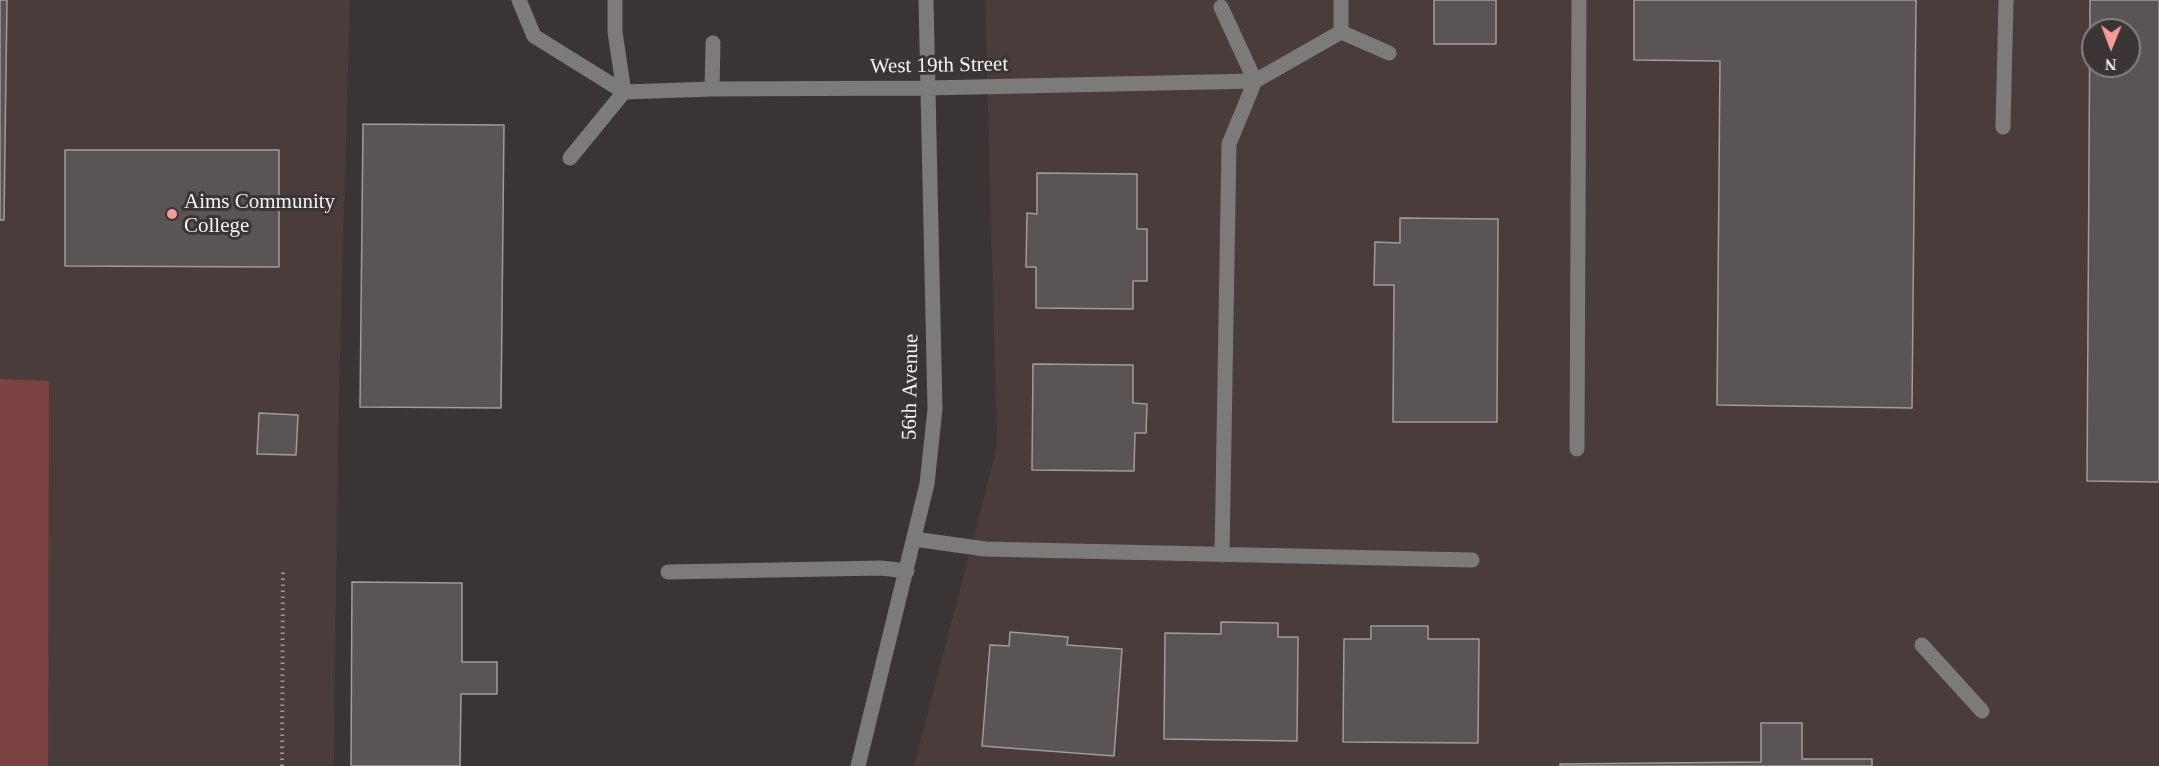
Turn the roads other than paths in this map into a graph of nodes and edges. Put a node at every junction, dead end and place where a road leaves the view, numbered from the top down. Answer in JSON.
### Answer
{"nodes":[{"id":1,"x":519,"y":0,"type":"edge"},
{"id":2,"x":615,"y":0,"type":"edge"},
{"id":3,"x":926,"y":0,"type":"edge"},
{"id":4,"x":1341,"y":0,"type":"edge"},
{"id":5,"x":1579,"y":0,"type":"edge"},
{"id":6,"x":2006,"y":0,"type":"edge"},
{"id":7,"x":1221,"y":7,"type":"dead end"},
{"id":8,"x":1341,"y":32,"type":"junction"},
{"id":9,"x":712,"y":43,"type":"dead end"},
{"id":10,"x":1389,"y":53,"type":"dead end"},
{"id":11,"x":1255,"y":81,"type":"junction"},
{"id":12,"x":712,"y":88,"type":"junction"},
{"id":13,"x":927,"y":88,"type":"junction"},
{"id":14,"x":624,"y":92,"type":"junction"},
{"id":15,"x":2004,"y":127,"type":"dead end"},
{"id":16,"x":570,"y":158,"type":"dead end"},
{"id":17,"x":1577,"y":449,"type":"dead end"},
{"id":18,"x":914,"y":539,"type":"junction"},
{"id":19,"x":1222,"y":555,"type":"junction"},
{"id":20,"x":1473,"y":560,"type":"dead end"},
{"id":21,"x":907,"y":571,"type":"junction"},
{"id":22,"x":668,"y":572,"type":"dead end"},
{"id":23,"x":1922,"y":645,"type":"dead end"},
{"id":24,"x":1982,"y":711,"type":"dead end"},
{"id":25,"x":858,"y":766,"type":"edge"}],
"edges":[{"from":1,"to":14,"type":"street"},
{"from":2,"to":14,"type":"street"},
{"from":3,"to":13,"type":"street","name":"56th Avenue"},
{"from":4,"to":8,"type":"street"},
{"from":5,"to":17,"type":"street"},
{"from":6,"to":15,"type":"street"},
{"from":7,"to":11,"type":"street"},
{"from":8,"to":10,"type":"street"},
{"from":8,"to":11,"type":"street"},
{"from":9,"to":12,"type":"street"},
{"from":11,"to":13,"type":"street","name":"West 19th Street"},
{"from":11,"to":19,"type":"street"},
{"from":12,"to":13,"type":"street","name":"West 19th Street"},
{"from":12,"to":14,"type":"street","name":"West 19th Street"},
{"from":13,"to":18,"type":"street","name":"56th Avenue"},
{"from":14,"to":16,"type":"street"},
{"from":18,"to":19,"type":"street"},
{"from":18,"to":21,"type":"street","name":"56th Avenue"},
{"from":19,"to":20,"type":"street"},
{"from":21,"to":22,"type":"street"},
{"from":21,"to":25,"type":"street","name":"56th Avenue"},
{"from":23,"to":24,"type":"street"}]}
